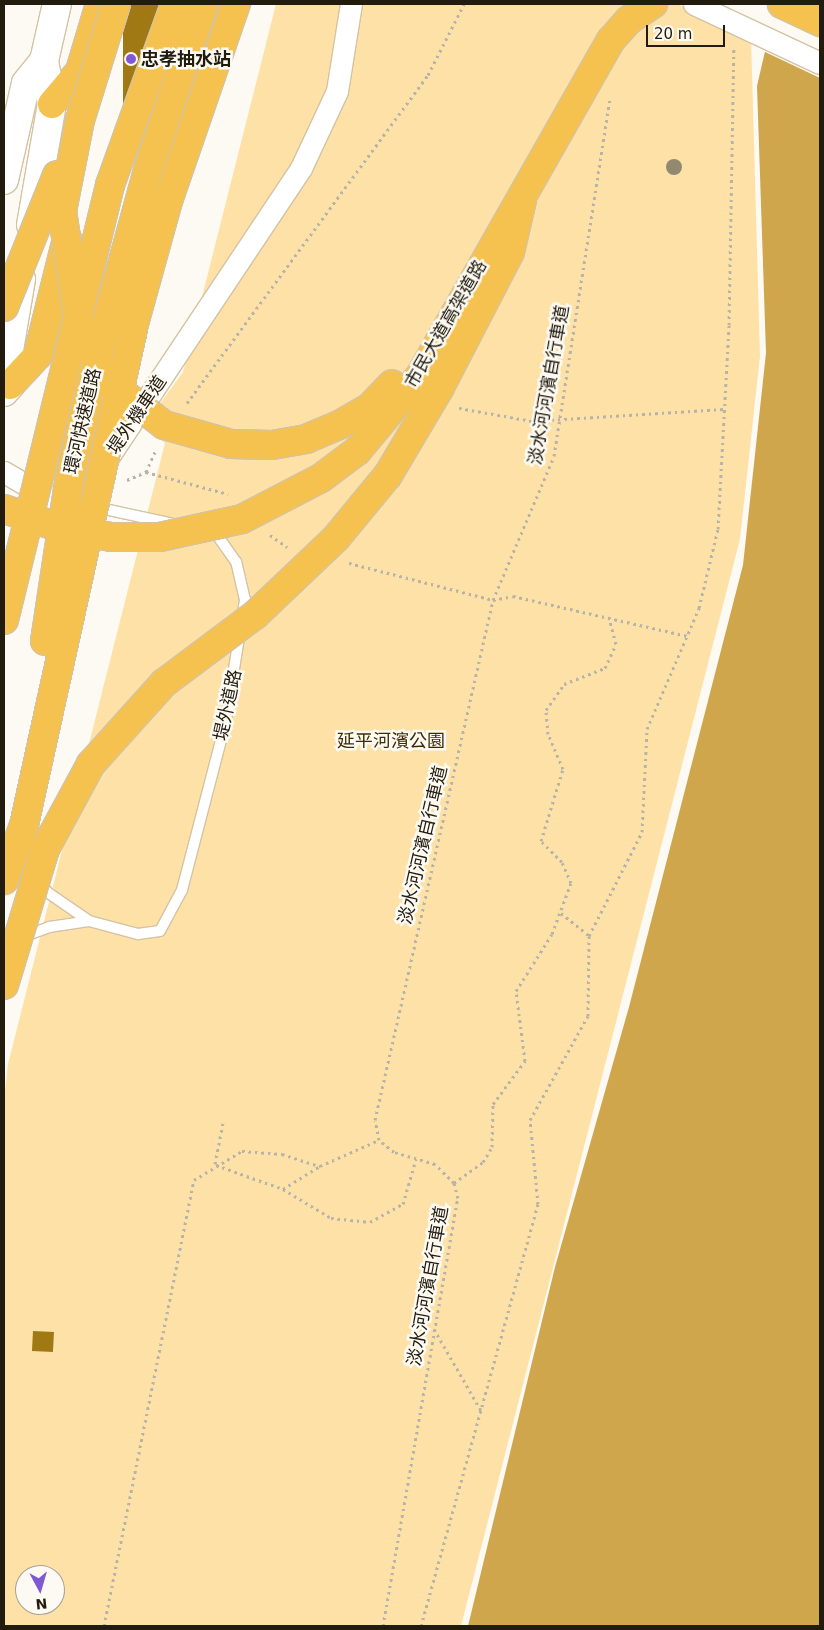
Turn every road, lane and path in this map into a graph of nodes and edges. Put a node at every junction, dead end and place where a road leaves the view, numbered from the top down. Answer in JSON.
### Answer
{"nodes":[{"id":1,"x":57,"y":4,"type":"edge"},
{"id":2,"x":116,"y":4,"type":"edge"},
{"id":3,"x":132,"y":4,"type":"edge"},
{"id":4,"x":175,"y":4,"type":"edge"},
{"id":5,"x":204,"y":4,"type":"edge"},
{"id":6,"x":236,"y":4,"type":"edge"},
{"id":7,"x":339,"y":4,"type":"edge"},
{"id":8,"x":351,"y":4,"type":"edge"},
{"id":9,"x":464,"y":4,"type":"edge"},
{"id":10,"x":653,"y":4,"type":"edge"},
{"id":11,"x":694,"y":4,"type":"edge"},
{"id":12,"x":782,"y":4,"type":"edge"},
{"id":13,"x":98,"y":13,"type":"edge"},
{"id":14,"x":820,"y":22,"type":"edge"},
{"id":15,"x":734,"y":39,"type":"dead end"},
{"id":16,"x":44,"y":61,"type":"junction"},
{"id":17,"x":820,"y":64,"type":"edge"},
{"id":18,"x":610,"y":90,"type":"dead end"},
{"id":19,"x":52,"y":104,"type":"junction"},
{"id":20,"x":80,"y":120,"type":"junction"},
{"id":21,"x":4,"y":180,"type":"edge"},
{"id":22,"x":522,"y":200,"type":"junction"},
{"id":23,"x":4,"y":307,"type":"edge"},
{"id":24,"x":446,"y":325,"type":"junction"},
{"id":25,"x":7,"y":388,"type":"edge"},
{"id":26,"x":182,"y":409,"type":"dead end"},
{"id":27,"x":724,"y":409,"type":"junction"},
{"id":28,"x":560,"y":419,"type":"junction"},
{"id":29,"x":161,"y":440,"type":"dead end"},
{"id":30,"x":4,"y":472,"type":"edge"},
{"id":31,"x":146,"y":472,"type":"dead end"},
{"id":32,"x":81,"y":505,"type":"junction"},
{"id":33,"x":4,"y":509,"type":"edge"},
{"id":34,"x":493,"y":600,"type":"junction"},
{"id":35,"x":609,"y":618,"type":"junction"},
{"id":36,"x":4,"y":620,"type":"edge"},
{"id":37,"x":687,"y":636,"type":"junction"},
{"id":38,"x":4,"y":849,"type":"edge"},
{"id":39,"x":4,"y":880,"type":"edge"},
{"id":40,"x":561,"y":913,"type":"junction"},
{"id":41,"x":89,"y":922,"type":"junction"},
{"id":42,"x":589,"y":936,"type":"junction"},
{"id":43,"x":4,"y":952,"type":"edge"},
{"id":44,"x":4,"y":985,"type":"edge"},
{"id":45,"x":223,"y":1123,"type":"dead end"},
{"id":46,"x":379,"y":1140,"type":"junction"},
{"id":47,"x":416,"y":1159,"type":"junction"},
{"id":48,"x":215,"y":1165,"type":"junction"},
{"id":49,"x":320,"y":1166,"type":"junction"},
{"id":50,"x":454,"y":1183,"type":"junction"},
{"id":51,"x":283,"y":1189,"type":"junction"},
{"id":52,"x":434,"y":1329,"type":"junction"},
{"id":53,"x":483,"y":1412,"type":"junction"},
{"id":54,"x":104,"y":1626,"type":"edge"},
{"id":55,"x":383,"y":1626,"type":"edge"},
{"id":56,"x":421,"y":1626,"type":"edge"}],
"edges":[{"from":1,"to":16,"type":"street"},
{"from":2,"to":20,"type":"highway","bridge":true},
{"from":3,"to":20,"type":"highway","bridge":true},
{"from":4,"to":36,"type":"highway","name":"環河快速道路","bridge":true},
{"from":5,"to":38,"type":"highway","name":"環河快速道路","bridge":true},
{"from":6,"to":39,"type":"highway","bridge":true},
{"from":7,"to":32,"type":"street","name":"堤外機車道"},
{"from":8,"to":32,"type":"street","name":"堤外機車道"},
{"from":9,"to":26,"type":"path"},
{"from":10,"to":22,"type":"highway","name":"市民大道高架道路","bridge":true},
{"from":11,"to":17,"type":"street","bridge":true},
{"from":12,"to":14,"type":"highway"},
{"from":13,"to":19,"type":"highway"},
{"from":13,"to":25,"type":"highway"},
{"from":15,"to":27,"type":"path"},
{"from":16,"to":19,"type":"street"},
{"from":16,"to":21,"type":"street"},
{"from":18,"to":28,"type":"path","name":"淡水河河濱自行車道"},
{"from":19,"to":25,"type":"street"},
{"from":20,"to":23,"type":"highway","bridge":true},
{"from":20,"to":24,"type":"highway","bridge":true},
{"from":22,"to":24,"type":"highway","name":"市民大道高架道路","bridge":true},
{"from":22,"to":44,"type":"highway","bridge":true},
{"from":24,"to":33,"type":"highway","name":"市民大道高架道路","bridge":true},
{"from":27,"to":28,"type":"path"},
{"from":27,"to":37,"type":"path"},
{"from":28,"to":34,"type":"path","name":"淡水河河濱自行車道"},
{"from":29,"to":31,"type":"path"},
{"from":30,"to":32,"type":"street","name":"堤外道路"},
{"from":32,"to":41,"type":"lane"},
{"from":32,"to":41,"type":"lane","name":"堤外道路"},
{"from":34,"to":35,"type":"path"},
{"from":34,"to":46,"type":"path","name":"淡水河河濱自行車道"},
{"from":35,"to":37,"type":"path"},
{"from":35,"to":40,"type":"path"},
{"from":37,"to":42,"type":"path"},
{"from":40,"to":42,"type":"path"},
{"from":40,"to":50,"type":"path"},
{"from":41,"to":43,"type":"lane","name":"堤外道路"},
{"from":42,"to":53,"type":"path"},
{"from":45,"to":48,"type":"path"},
{"from":46,"to":47,"type":"path","name":"淡水河河濱自行車道"},
{"from":46,"to":49,"type":"path"},
{"from":47,"to":50,"type":"path","name":"淡水河河濱自行車道"},
{"from":47,"to":51,"type":"path"},
{"from":48,"to":49,"type":"path"},
{"from":48,"to":51,"type":"path"},
{"from":48,"to":54,"type":"path"},
{"from":49,"to":51,"type":"path"},
{"from":50,"to":52,"type":"path","name":"淡水河河濱自行車道"},
{"from":52,"to":53,"type":"path"},
{"from":52,"to":55,"type":"path","name":"淡水河河濱自行車道"},
{"from":53,"to":56,"type":"path"}]}
